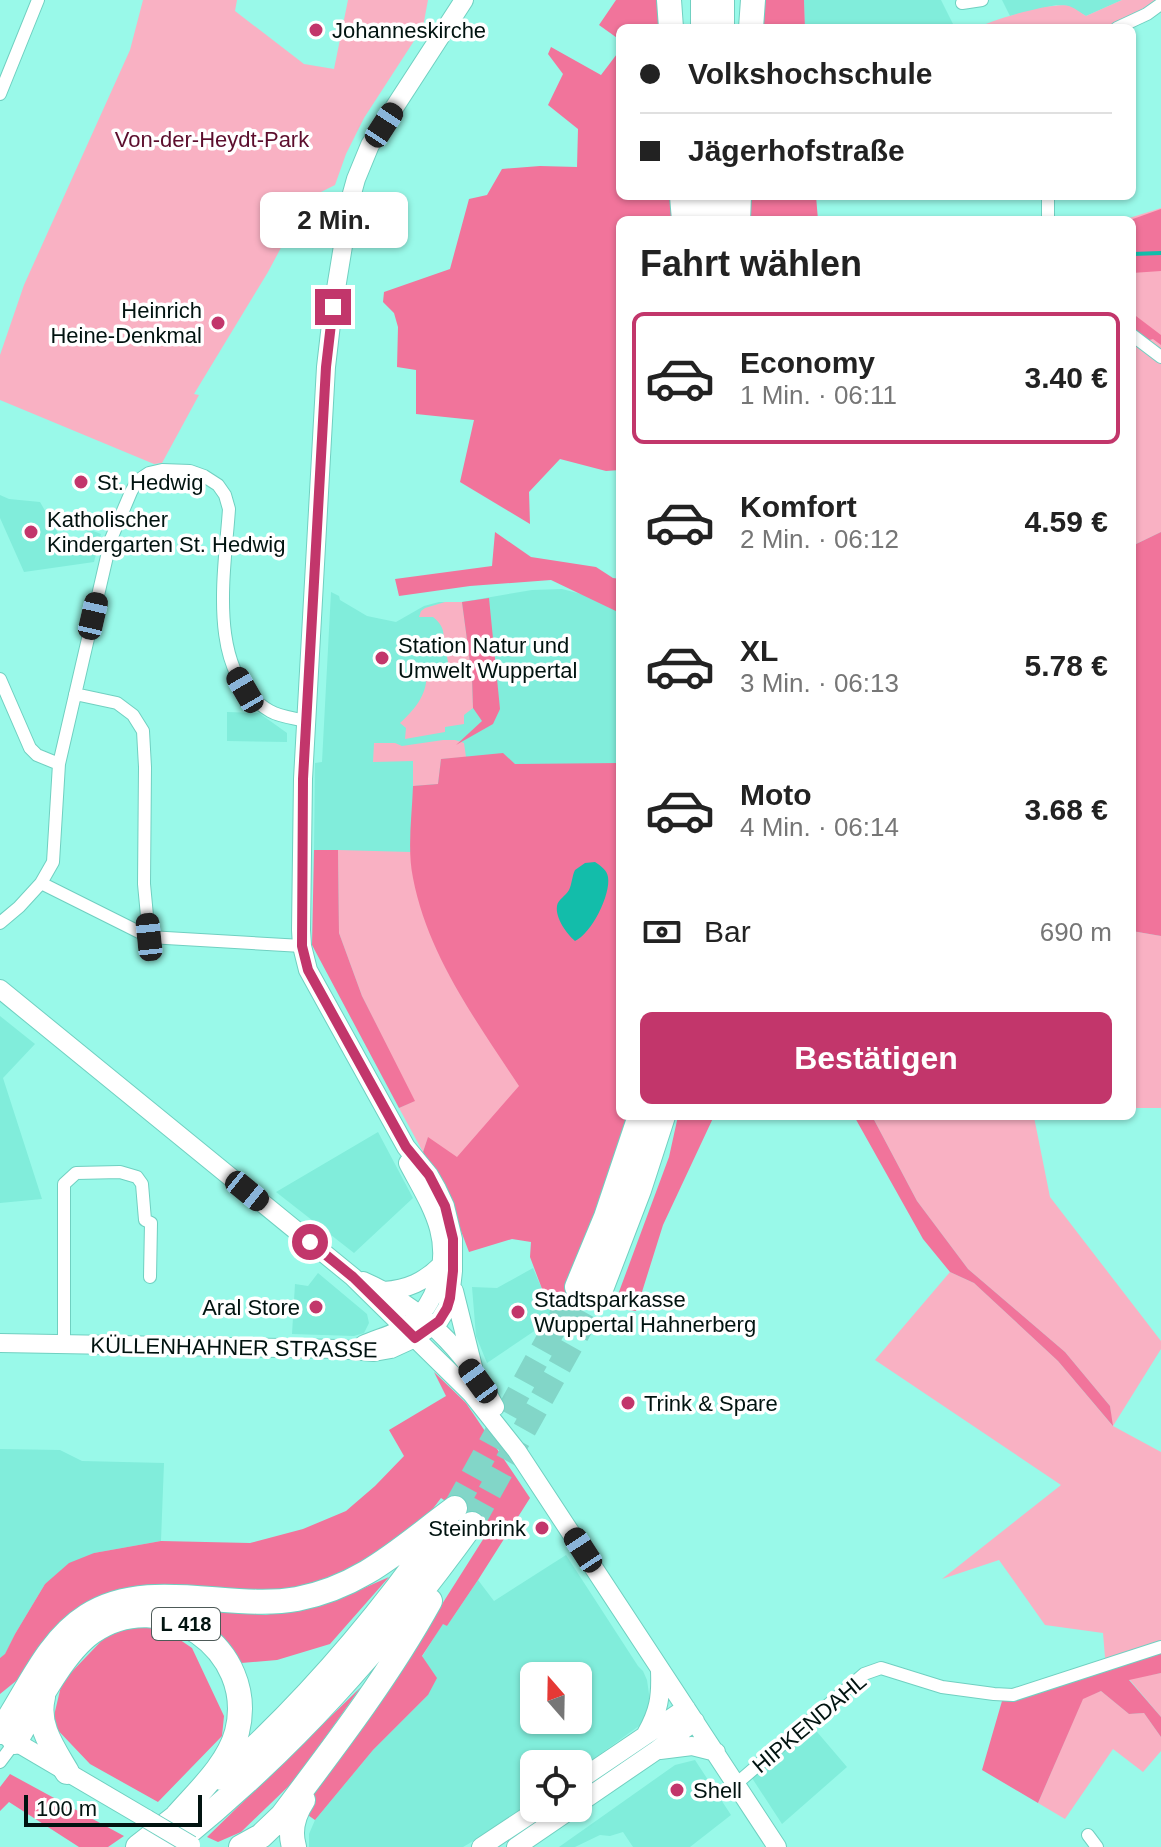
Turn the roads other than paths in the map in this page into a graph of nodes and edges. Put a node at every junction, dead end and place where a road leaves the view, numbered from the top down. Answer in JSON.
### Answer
{"nodes":[{"id":1,"x":38,"y":0,"type":"edge"},
{"id":2,"x":464,"y":0,"type":"edge"},
{"id":3,"x":669,"y":0,"type":"edge"},
{"id":4,"x":703,"y":0,"type":"edge"},
{"id":5,"x":722,"y":0,"type":"edge"},
{"id":6,"x":753,"y":0,"type":"edge"},
{"id":7,"x":982,"y":0,"type":"edge"},
{"id":8,"x":962,"y":3,"type":"dead end"},
{"id":9,"x":1161,"y":4,"type":"edge"},
{"id":10,"x":671,"y":24,"type":"edge"},
{"id":11,"x":703,"y":24,"type":"edge"},
{"id":12,"x":722,"y":24,"type":"edge"},
{"id":13,"x":751,"y":24,"type":"edge"},
{"id":14,"x":1126,"y":24,"type":"edge"},
{"id":15,"x":0,"y":94,"type":"edge"},
{"id":16,"x":1136,"y":338,"type":"edge"},
{"id":17,"x":1161,"y":357,"type":"edge"},
{"id":18,"x":0,"y":679,"type":"edge"},
{"id":19,"x":75,"y":694,"type":"junction"},
{"id":20,"x":306,"y":721,"type":"junction"},
{"id":21,"x":59,"y":764,"type":"junction"},
{"id":22,"x":41,"y":883,"type":"junction"},
{"id":23,"x":0,"y":923,"type":"edge"},
{"id":24,"x":149,"y":937,"type":"junction"},
{"id":25,"x":302,"y":946,"type":"junction"},
{"id":26,"x":0,"y":989,"type":"edge"},
{"id":27,"x":639,"y":1120,"type":"edge"},
{"id":28,"x":662,"y":1120,"type":"edge"},
{"id":29,"x":447,"y":1273,"type":"junction"},
{"id":30,"x":150,"y":1277,"type":"dead end"},
{"id":31,"x":381,"y":1296,"type":"junction"},
{"id":32,"x":416,"y":1326,"type":"junction"},
{"id":33,"x":0,"y":1343,"type":"edge"},
{"id":34,"x":64,"y":1344,"type":"junction"},
{"id":35,"x":366,"y":1348,"type":"junction"},
{"id":36,"x":440,"y":1362,"type":"junction"},
{"id":37,"x":478,"y":1381,"type":"junction"},
{"id":38,"x":517,"y":1451,"type":"junction"},
{"id":39,"x":464,"y":1516,"type":"junction"},
{"id":40,"x":1161,"y":1647,"type":"edge"},
{"id":41,"x":660,"y":1668,"type":"junction"},
{"id":42,"x":39,"y":1687,"type":"junction"},
{"id":43,"x":0,"y":1699,"type":"edge"},
{"id":44,"x":690,"y":1714,"type":"junction"},
{"id":45,"x":646,"y":1734,"type":"junction"},
{"id":46,"x":5,"y":1736,"type":"edge"},
{"id":47,"x":657,"y":1750,"type":"junction"},
{"id":48,"x":716,"y":1752,"type":"junction"},
{"id":49,"x":0,"y":1762,"type":"edge"},
{"id":50,"x":67,"y":1772,"type":"junction"},
{"id":51,"x":312,"y":1776,"type":"junction"},
{"id":52,"x":600,"y":1777,"type":"junction"},
{"id":53,"x":592,"y":1778,"type":"edge"},
{"id":54,"x":736,"y":1784,"type":"junction"},
{"id":55,"x":592,"y":1787,"type":"edge"},
{"id":56,"x":177,"y":1816,"type":"junction"},
{"id":57,"x":520,"y":1821,"type":"edge"},
{"id":58,"x":553,"y":1822,"type":"edge"},
{"id":59,"x":1088,"y":1835,"type":"dead end"},
{"id":60,"x":185,"y":1846,"type":"edge"},
{"id":61,"x":138,"y":1847,"type":"edge"},
{"id":62,"x":241,"y":1847,"type":"edge"},
{"id":63,"x":294,"y":1847,"type":"edge"},
{"id":64,"x":481,"y":1847,"type":"edge"},
{"id":65,"x":516,"y":1847,"type":"edge"},
{"id":66,"x":777,"y":1847,"type":"edge"},
{"id":67,"x":1097,"y":1847,"type":"edge"}],
"edges":[{"from":1,"to":15,"type":"street"},
{"from":2,"to":20,"type":"main road"},
{"from":3,"to":10,"type":"highway"},
{"from":4,"to":11,"type":"highway"},
{"from":5,"to":12,"type":"highway"},
{"from":6,"to":13,"type":"highway"},
{"from":7,"to":8,"type":"street"},
{"from":9,"to":14,"type":"street"},
{"from":16,"to":17,"type":"street"},
{"from":18,"to":21,"type":"street"},
{"from":19,"to":20,"type":"street"},
{"from":19,"to":21,"type":"street"},
{"from":19,"to":24,"type":"street"},
{"from":20,"to":25,"type":"main road"},
{"from":21,"to":22,"type":"street"},
{"from":22,"to":23,"type":"street"},
{"from":22,"to":24,"type":"street"},
{"from":24,"to":25,"type":"street"},
{"from":25,"to":29,"type":"main road"},
{"from":26,"to":31,"type":"main road"},
{"from":27,"to":28,"type":"highway"},
{"from":29,"to":31,"type":"main road"},
{"from":29,"to":32,"type":"main road"},
{"from":29,"to":37,"type":"main road"},
{"from":30,"to":34,"type":"street","name":"KÜLLENHAHNER STRASSE"},
{"from":31,"to":32,"type":"main road"},
{"from":31,"to":35,"type":"main road"},
{"from":32,"to":35,"type":"main road","name":"KÜLLENHAHNER STRASSE"},
{"from":32,"to":36,"type":"main road"},
{"from":32,"to":37,"type":"main road"},
{"from":33,"to":34,"type":"main road","name":"KÜLLENHAHNER STRASSE"},
{"from":34,"to":35,"type":"main road","name":"KÜLLENHAHNER STRASSE"},
{"from":35,"to":36,"type":"main road"},
{"from":36,"to":38,"type":"main road"},
{"from":37,"to":38,"type":"main road"},
{"from":38,"to":41,"type":"main road"},
{"from":39,"to":42,"type":"highway","number":"L 418"},
{"from":39,"to":51,"type":"highway"},
{"from":39,"to":56,"type":"highway","number":"L 418"},
{"from":39,"to":60,"type":"highway"},
{"from":40,"to":54,"type":"street","name":"HIPKENDAHL"},
{"from":41,"to":44,"type":"main road"},
{"from":41,"to":45,"type":"main road"},
{"from":42,"to":43,"type":"highway","number":"L 418"},
{"from":42,"to":46,"type":"highway","number":"L 418"},
{"from":42,"to":50,"type":"highway"},
{"from":42,"to":56,"type":"highway","number":"L 418"},
{"from":44,"to":45,"type":"main road"},
{"from":44,"to":47,"type":"main road"},
{"from":44,"to":48,"type":"main road"},
{"from":45,"to":52,"type":"main road"},
{"from":46,"to":49,"type":"street"},
{"from":46,"to":50,"type":"main road"},
{"from":47,"to":48,"type":"main road"},
{"from":47,"to":52,"type":"main road"},
{"from":48,"to":54,"type":"main road"},
{"from":50,"to":60,"type":"main road","bridge":true},
{"from":51,"to":62,"type":"highway"},
{"from":51,"to":63,"type":"highway"},
{"from":52,"to":53,"type":"main road"},
{"from":52,"to":55,"type":"main road"},
{"from":54,"to":66,"type":"main road"},
{"from":56,"to":61,"type":"highway","number":"L 418"},
{"from":57,"to":64,"type":"main road"},
{"from":58,"to":65,"type":"main road"},
{"from":59,"to":67,"type":"street"}]}
